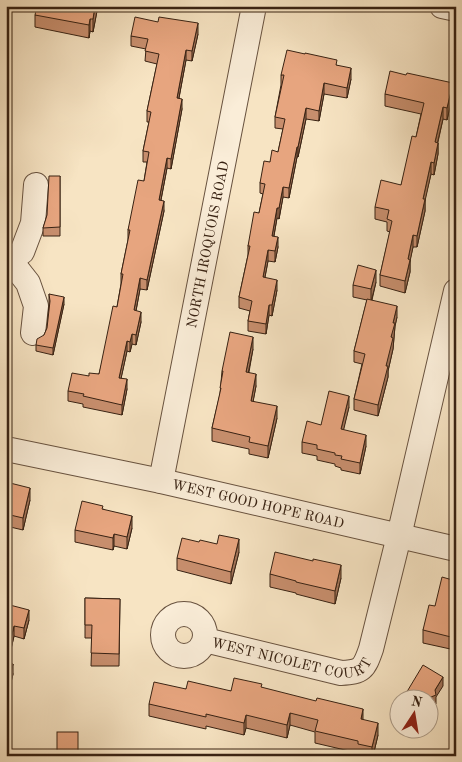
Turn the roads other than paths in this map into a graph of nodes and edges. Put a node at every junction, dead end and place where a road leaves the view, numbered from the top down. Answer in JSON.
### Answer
{"nodes":[{"id":1,"x":254,"y":6,"type":"edge"},
{"id":2,"x":442,"y":6,"type":"edge"},
{"id":3,"x":456,"y":10,"type":"edge"},
{"id":4,"x":36,"y":185,"type":"dead end"},
{"id":5,"x":6,"y":262,"type":"edge"},
{"id":6,"x":456,"y":291,"type":"edge"},
{"id":7,"x":32,"y":333,"type":"dead end"},
{"id":8,"x":6,"y":435,"type":"edge"},
{"id":9,"x":6,"y":449,"type":"edge"},
{"id":10,"x":58,"y":460,"type":"junction"},
{"id":11,"x":161,"y":482,"type":"junction"},
{"id":12,"x":399,"y":536,"type":"junction"},
{"id":13,"x":456,"y":549,"type":"edge"},
{"id":14,"x":205,"y":640,"type":"dead end"}],
"edges":[{"from":1,"to":11,"type":"street","name":"NORTH IROQUOIS ROAD"},
{"from":2,"to":3,"type":"street"},
{"from":4,"to":5,"type":"street"},
{"from":5,"to":7,"type":"street"},
{"from":6,"to":12,"type":"street"},
{"from":8,"to":10,"type":"street","name":"WEST GOOD HOPE ROAD"},
{"from":9,"to":10,"type":"street","name":"WEST GOOD HOPE ROAD"},
{"from":10,"to":11,"type":"street","name":"WEST GOOD HOPE ROAD"},
{"from":11,"to":12,"type":"street","name":"WEST GOOD HOPE ROAD"},
{"from":12,"to":13,"type":"street","name":"WEST GOOD HOPE ROAD"},
{"from":12,"to":14,"type":"street","name":"WEST NICOLET COURT"}]}
